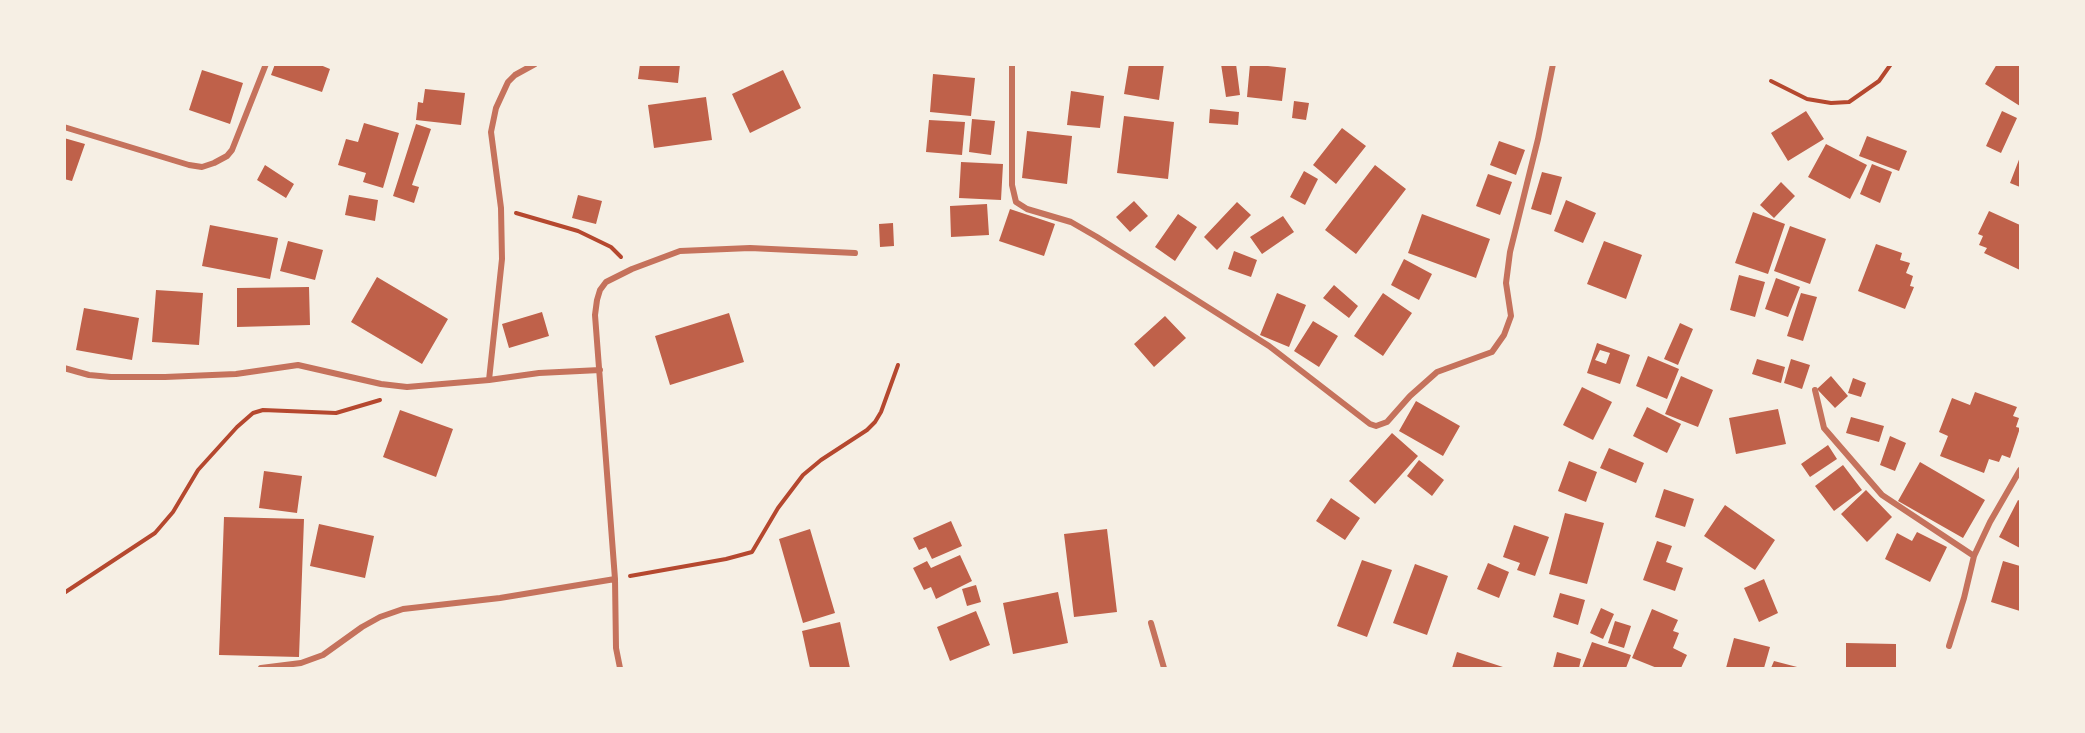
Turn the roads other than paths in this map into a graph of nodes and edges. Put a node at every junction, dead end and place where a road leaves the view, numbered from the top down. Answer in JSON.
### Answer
{"nodes":[{"id":1,"x":266,"y":64,"type":"edge"},
{"id":2,"x":535,"y":64,"type":"edge"},
{"id":3,"x":1012,"y":64,"type":"edge"},
{"id":4,"x":1553,"y":64,"type":"edge"},
{"id":5,"x":64,"y":127,"type":"edge"},
{"id":6,"x":855,"y":253,"type":"dead end"},
{"id":7,"x":64,"y":368,"type":"edge"},
{"id":8,"x":600,"y":370,"type":"junction"},
{"id":9,"x":489,"y":380,"type":"junction"},
{"id":10,"x":1815,"y":390,"type":"dead end"},
{"id":11,"x":2020,"y":470,"type":"edge"},
{"id":12,"x":1974,"y":556,"type":"junction"},
{"id":13,"x":615,"y":579,"type":"junction"},
{"id":14,"x":1152,"y":623,"type":"dead end"},
{"id":15,"x":1949,"y":646,"type":"dead end"},
{"id":16,"x":261,"y":669,"type":"edge"},
{"id":17,"x":620,"y":669,"type":"edge"},
{"id":18,"x":1164,"y":669,"type":"edge"}],
"edges":[{"from":1,"to":5,"type":"street"},
{"from":2,"to":9,"type":"street"},
{"from":3,"to":4,"type":"street"},
{"from":6,"to":8,"type":"street"},
{"from":7,"to":9,"type":"street"},
{"from":8,"to":9,"type":"street"},
{"from":8,"to":13,"type":"street"},
{"from":10,"to":12,"type":"street"},
{"from":11,"to":12,"type":"street"},
{"from":12,"to":15,"type":"street"},
{"from":13,"to":16,"type":"street"},
{"from":13,"to":17,"type":"street"},
{"from":14,"to":18,"type":"street"}]}
